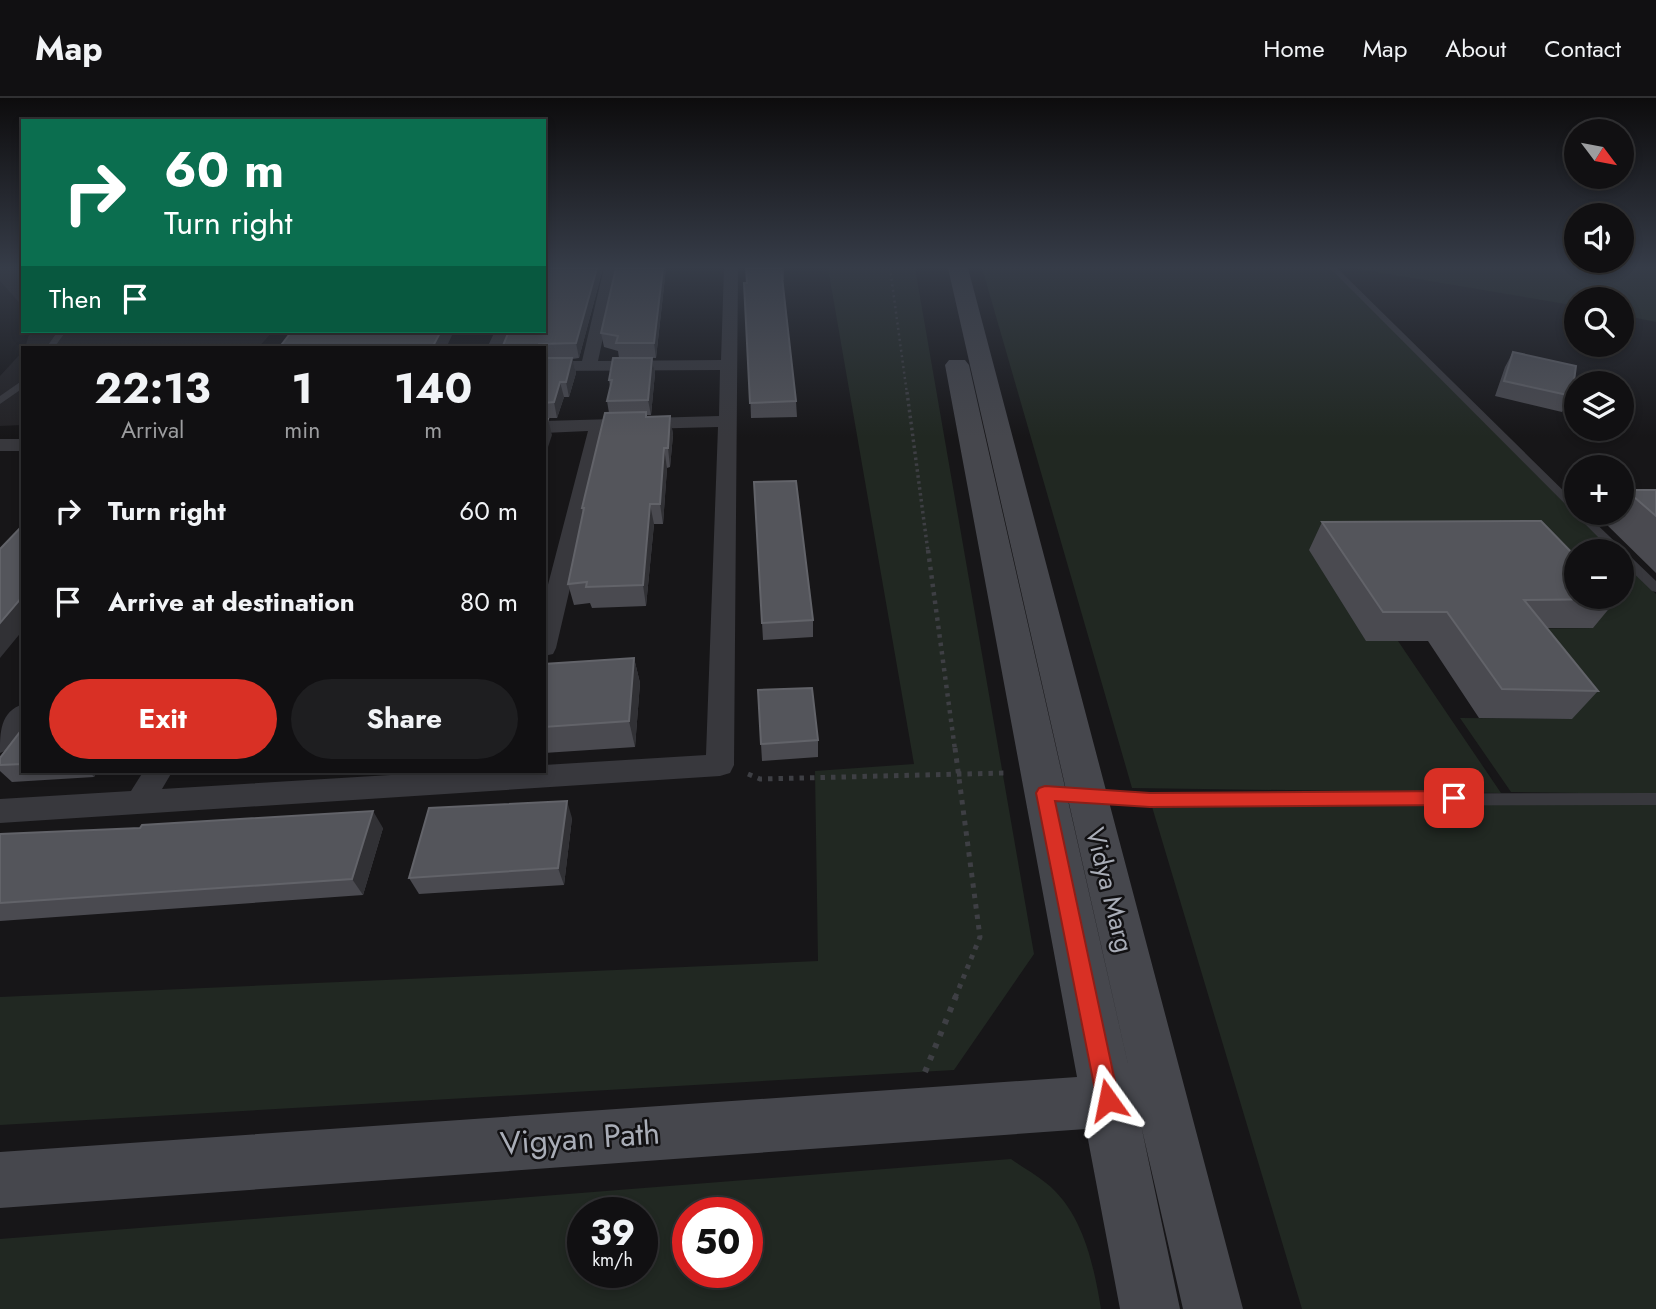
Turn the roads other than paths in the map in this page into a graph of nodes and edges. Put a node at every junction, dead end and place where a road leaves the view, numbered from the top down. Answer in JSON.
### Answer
{"nodes":[{"id":1,"x":598,"y":325,"type":"edge"},
{"id":2,"x":730,"y":325,"type":"edge"},
{"id":3,"x":951,"y":325,"type":"edge"},
{"id":4,"x":969,"y":325,"type":"edge"},
{"id":5,"x":1390,"y":325,"type":"edge"},
{"id":6,"x":729,"y":365,"type":"junction"},
{"id":7,"x":546,"y":366,"type":"edge"},
{"id":8,"x":589,"y":366,"type":"junction"},
{"id":9,"x":21,"y":385,"type":"edge"},
{"id":10,"x":0,"y":401,"type":"edge"},
{"id":11,"x":728,"y":421,"type":"junction"},
{"id":12,"x":599,"y":425,"type":"junction"},
{"id":13,"x":546,"y":427,"type":"edge"},
{"id":14,"x":0,"y":445,"type":"edge"},
{"id":15,"x":21,"y":445,"type":"edge"},
{"id":16,"x":1564,"y":497,"type":"edge"},
{"id":17,"x":1592,"y":525,"type":"edge"},
{"id":18,"x":1606,"y":539,"type":"edge"},
{"id":19,"x":1634,"y":567,"type":"edge"},
{"id":20,"x":1656,"y":588,"type":"edge"},
{"id":21,"x":546,"y":640,"type":"edge"},
{"id":22,"x":21,"y":717,"type":"edge"},
{"id":23,"x":0,"y":743,"type":"edge"},
{"id":24,"x":157,"y":773,"type":"edge"},
{"id":25,"x":513,"y":775,"type":"edge"},
{"id":26,"x":352,"y":780,"type":"edge"},
{"id":27,"x":1061,"y":789,"type":"junction"},
{"id":28,"x":1656,"y":799,"type":"edge"},
{"id":29,"x":139,"y":803,"type":"junction"},
{"id":30,"x":0,"y":811,"type":"edge"},
{"id":31,"x":1134,"y":1099,"type":"junction"},
{"id":32,"x":0,"y":1180,"type":"edge"},
{"id":33,"x":1150,"y":1309,"type":"edge"},
{"id":34,"x":1213,"y":1309,"type":"edge"}],
"edges":[{"from":1,"to":8,"type":"street"},
{"from":2,"to":6,"type":"street"},
{"from":3,"to":27,"type":"main road","name":"Vidya Marg"},
{"from":4,"to":27,"type":"main road","name":"Vidya Marg"},
{"from":5,"to":16,"type":"lane"},
{"from":6,"to":8,"type":"street"},
{"from":6,"to":11,"type":"street"},
{"from":7,"to":8,"type":"street"},
{"from":9,"to":10,"type":"lane"},
{"from":11,"to":12,"type":"street"},
{"from":11,"to":25,"type":"street"},
{"from":12,"to":13,"type":"street"},
{"from":12,"to":21,"type":"street"},
{"from":14,"to":15,"type":"street"},
{"from":17,"to":18,"type":"lane"},
{"from":19,"to":20,"type":"lane"},
{"from":22,"to":23,"type":"street"},
{"from":24,"to":29,"type":"street"},
{"from":25,"to":26,"type":"street"},
{"from":26,"to":29,"type":"street"},
{"from":27,"to":28,"type":"lane"},
{"from":27,"to":31,"type":"main road","name":"Vidya Marg"},
{"from":27,"to":31,"type":"main road","name":"Vidya Marg"},
{"from":29,"to":30,"type":"street"},
{"from":31,"to":32,"type":"main road","name":"Vigyan Path"},
{"from":31,"to":33,"type":"main road","name":"Vidya Marg"},
{"from":31,"to":34,"type":"main road","name":"Vidya Marg"}]}
